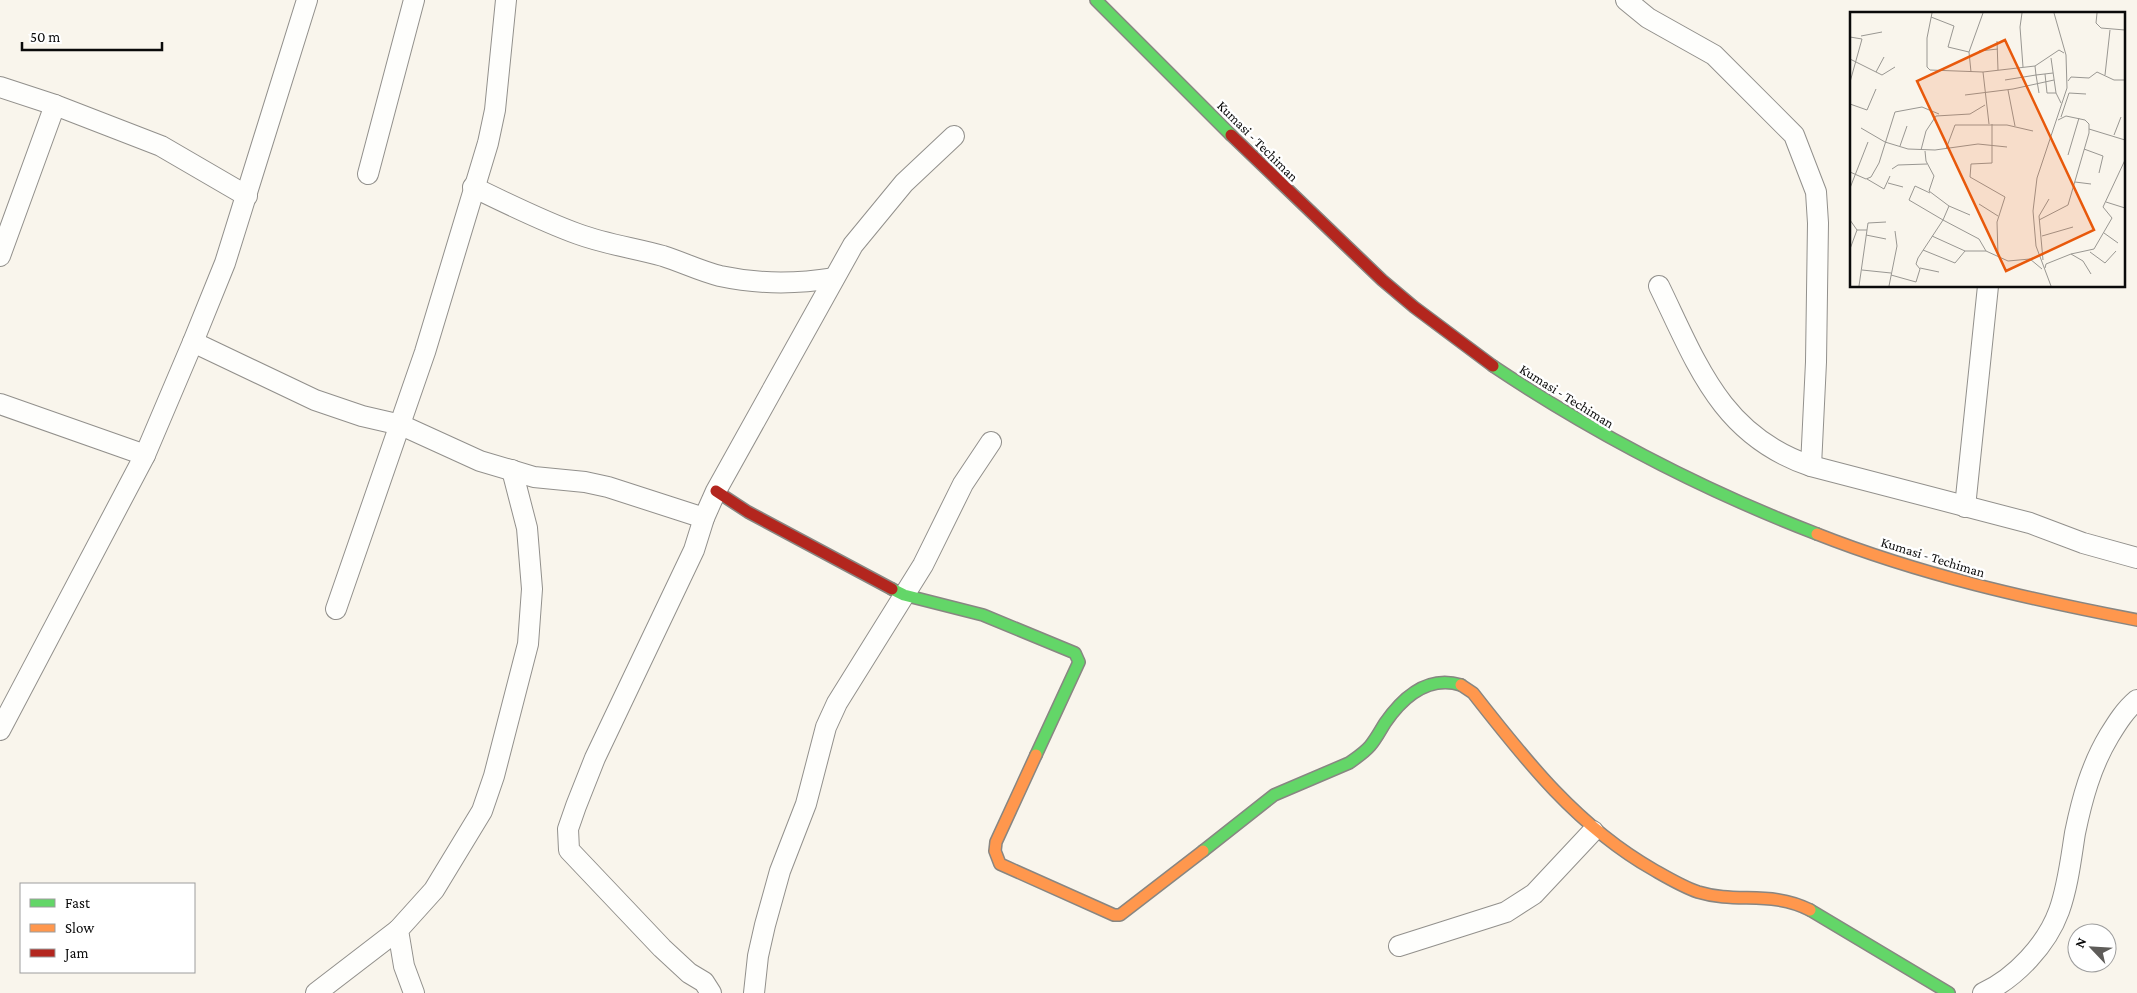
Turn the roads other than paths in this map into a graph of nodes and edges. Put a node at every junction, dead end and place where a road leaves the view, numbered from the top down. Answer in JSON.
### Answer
{"nodes":[{"id":1,"x":307,"y":0,"type":"edge"},
{"id":2,"x":414,"y":0,"type":"edge"},
{"id":3,"x":506,"y":0,"type":"edge"},
{"id":4,"x":1096,"y":0,"type":"edge"},
{"id":5,"x":1626,"y":0,"type":"edge"},
{"id":6,"x":0,"y":88,"type":"edge"},
{"id":7,"x":55,"y":105,"type":"junction"},
{"id":8,"x":954,"y":136,"type":"dead end"},
{"id":9,"x":368,"y":174,"type":"dead end"},
{"id":10,"x":473,"y":187,"type":"junction"},
{"id":11,"x":247,"y":196,"type":"junction"},
{"id":12,"x":0,"y":256,"type":"edge"},
{"id":13,"x":834,"y":278,"type":"junction"},
{"id":14,"x":1658,"y":286,"type":"dead end"},
{"id":15,"x":1988,"y":288,"type":"edge"},
{"id":16,"x":193,"y":342,"type":"junction"},
{"id":17,"x":0,"y":404,"type":"edge"},
{"id":18,"x":401,"y":425,"type":"junction"},
{"id":19,"x":991,"y":442,"type":"dead end"},
{"id":20,"x":145,"y":455,"type":"junction"},
{"id":21,"x":1811,"y":466,"type":"junction"},
{"id":22,"x":512,"y":470,"type":"junction"},
{"id":23,"x":716,"y":491,"type":"junction"},
{"id":24,"x":1965,"y":507,"type":"junction"},
{"id":25,"x":704,"y":518,"type":"junction"},
{"id":26,"x":2137,"y":558,"type":"edge"},
{"id":27,"x":904,"y":595,"type":"junction"},
{"id":28,"x":336,"y":609,"type":"dead end"},
{"id":29,"x":2137,"y":620,"type":"edge"},
{"id":30,"x":2137,"y":700,"type":"edge"},
{"id":31,"x":0,"y":730,"type":"edge"},
{"id":32,"x":1593,"y":831,"type":"junction"},
{"id":33,"x":398,"y":930,"type":"junction"},
{"id":34,"x":1399,"y":946,"type":"dead end"},
{"id":35,"x":316,"y":993,"type":"edge"},
{"id":36,"x":414,"y":993,"type":"edge"},
{"id":37,"x":711,"y":993,"type":"edge"},
{"id":38,"x":754,"y":993,"type":"edge"},
{"id":39,"x":1949,"y":993,"type":"edge"},
{"id":40,"x":1983,"y":993,"type":"edge"}],
"edges":[{"from":1,"to":11,"type":"street"},
{"from":2,"to":9,"type":"street"},
{"from":3,"to":10,"type":"street"},
{"from":4,"to":29,"type":"main road","name":"Kumasi - Techiman"},
{"from":5,"to":21,"type":"street"},
{"from":6,"to":7,"type":"street"},
{"from":7,"to":11,"type":"street"},
{"from":7,"to":12,"type":"street"},
{"from":8,"to":13,"type":"street"},
{"from":10,"to":13,"type":"street"},
{"from":10,"to":18,"type":"street"},
{"from":11,"to":16,"type":"street"},
{"from":13,"to":23,"type":"street"},
{"from":14,"to":21,"type":"street"},
{"from":15,"to":24,"type":"street"},
{"from":16,"to":18,"type":"street"},
{"from":16,"to":20,"type":"street"},
{"from":17,"to":20,"type":"street"},
{"from":18,"to":22,"type":"street"},
{"from":18,"to":28,"type":"street"},
{"from":19,"to":27,"type":"street"},
{"from":20,"to":31,"type":"street"},
{"from":21,"to":24,"type":"street"},
{"from":22,"to":25,"type":"street"},
{"from":22,"to":33,"type":"street"},
{"from":23,"to":25,"type":"street"},
{"from":23,"to":27,"type":"main road"},
{"from":24,"to":26,"type":"street"},
{"from":25,"to":37,"type":"street"},
{"from":27,"to":32,"type":"main road"},
{"from":27,"to":38,"type":"street"},
{"from":30,"to":40,"type":"street"},
{"from":32,"to":34,"type":"street"},
{"from":32,"to":39,"type":"main road"},
{"from":33,"to":35,"type":"street"},
{"from":33,"to":36,"type":"street"}]}
